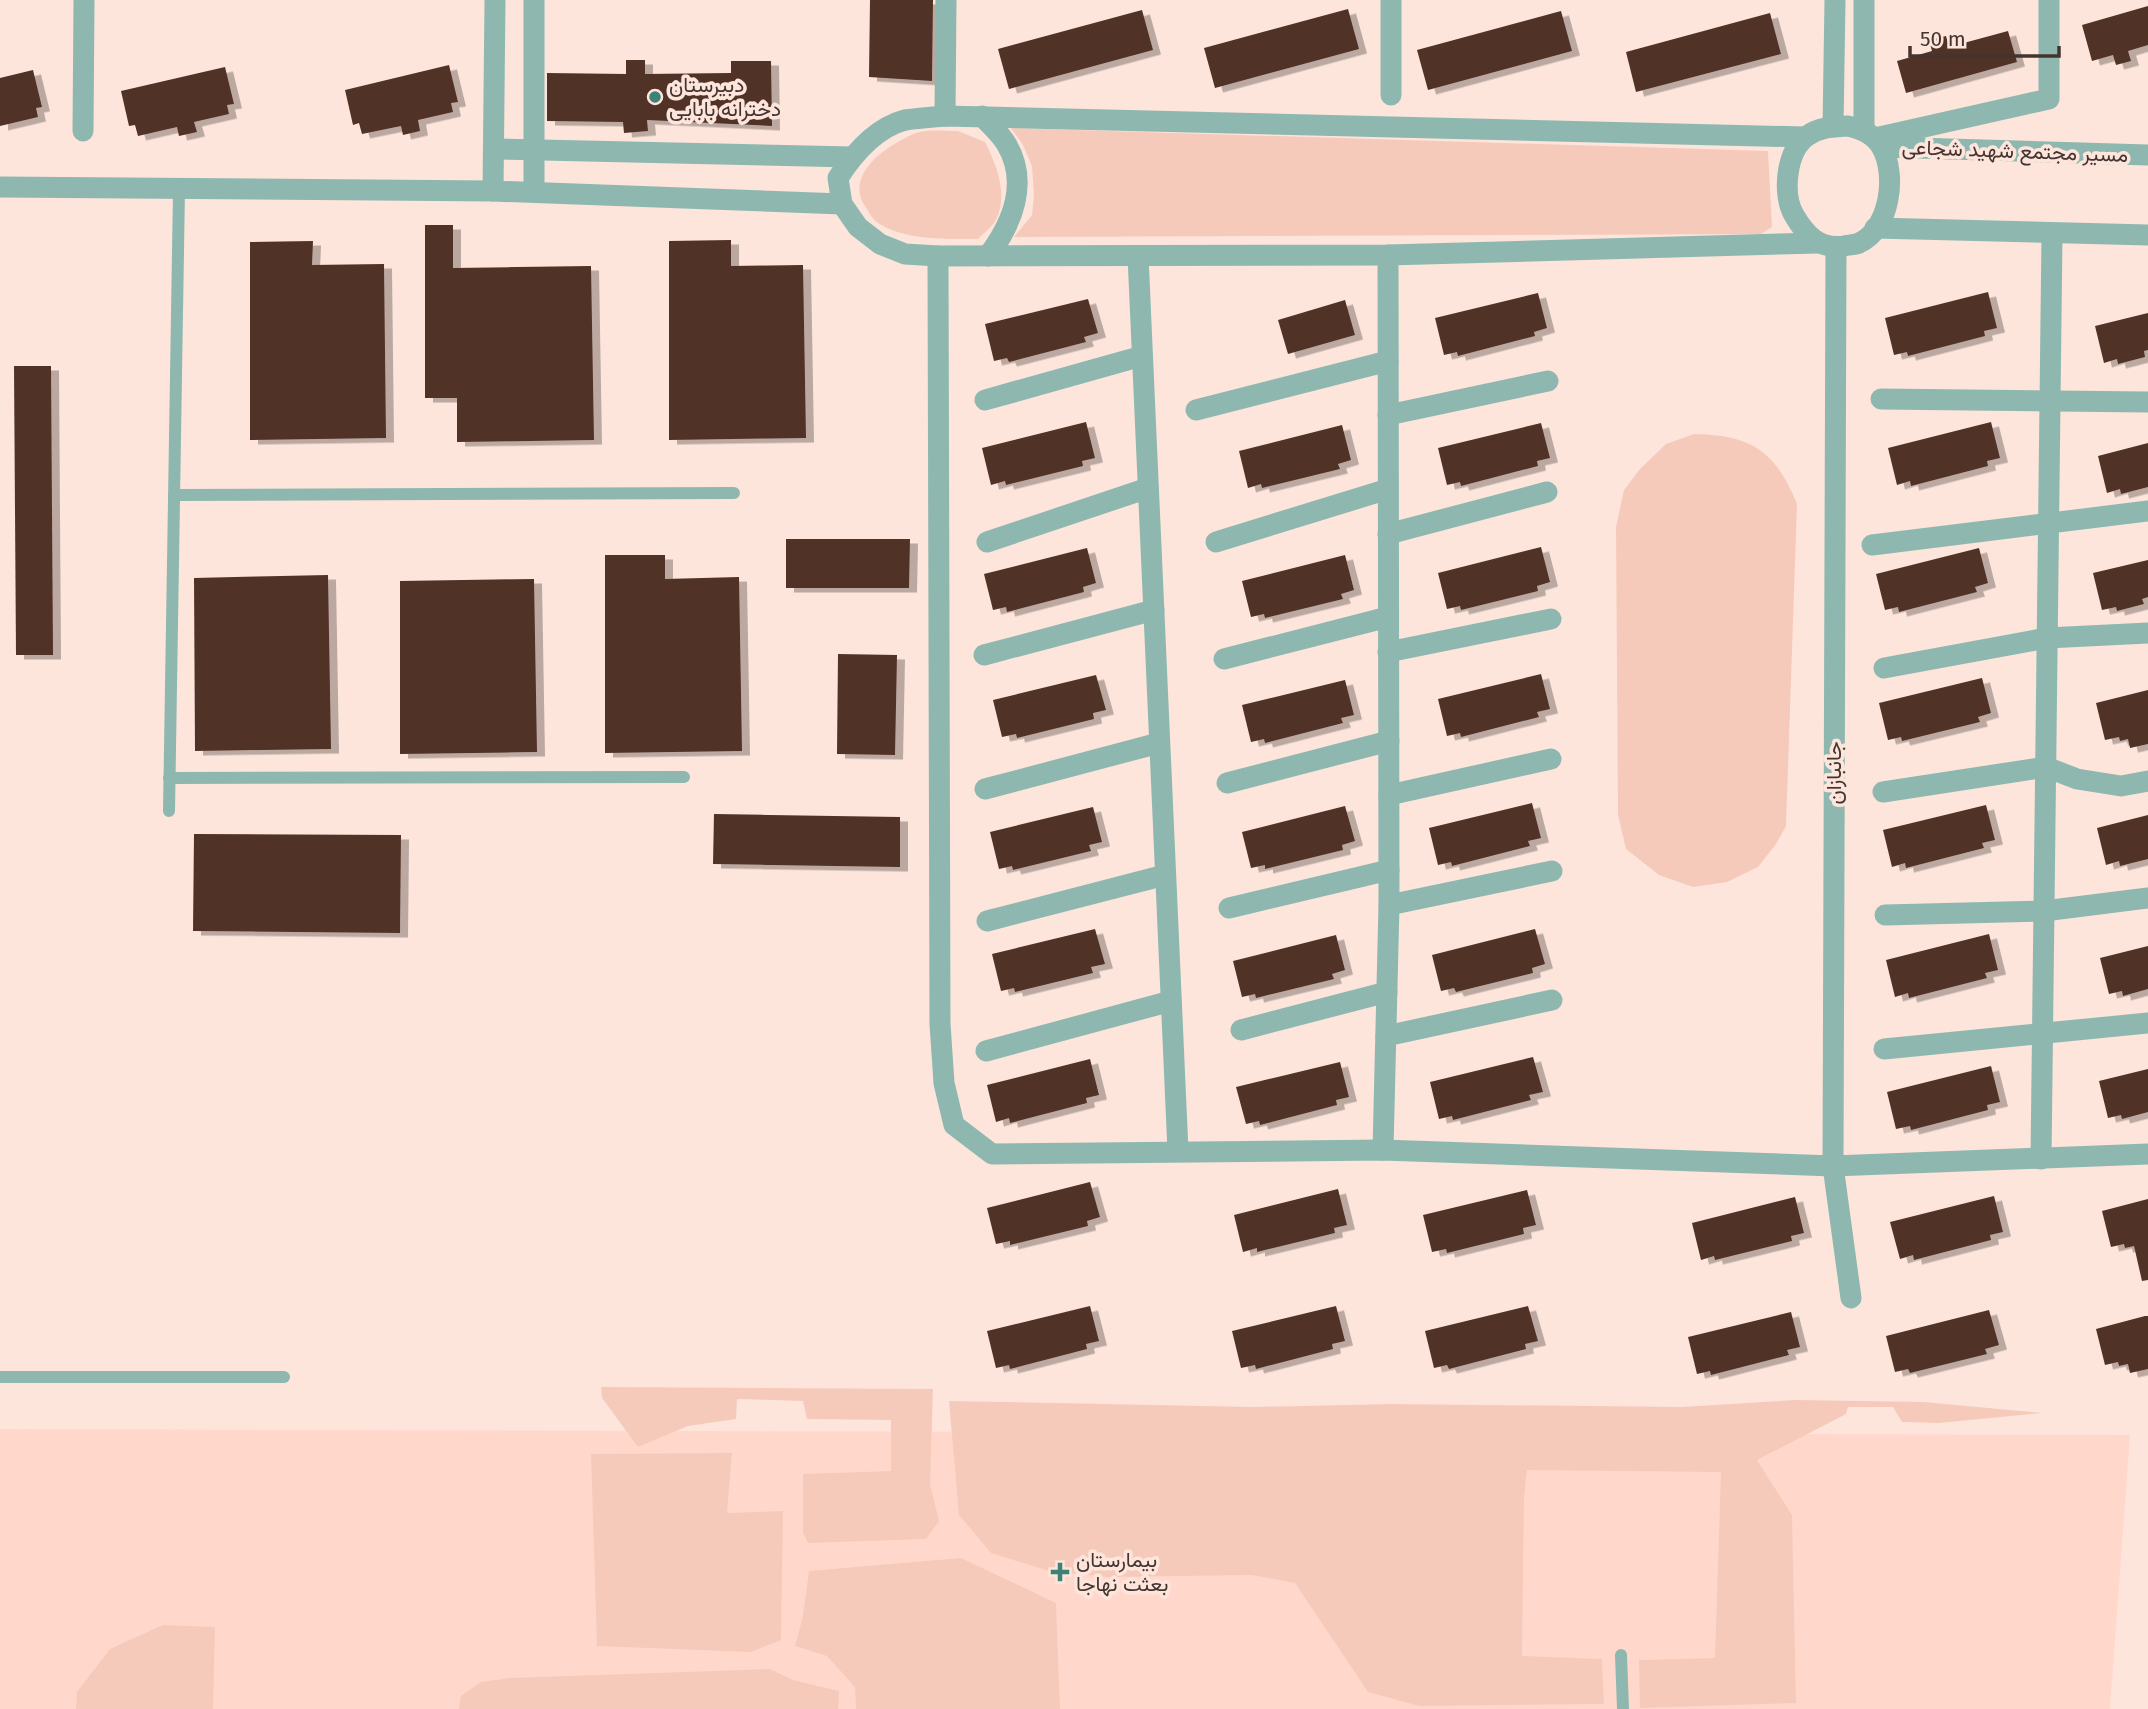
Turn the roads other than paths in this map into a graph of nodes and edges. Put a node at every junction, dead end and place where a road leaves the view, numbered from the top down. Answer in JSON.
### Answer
{"nodes":[{"id":1,"x":84,"y":0,"type":"edge"},
{"id":2,"x":495,"y":0,"type":"edge"},
{"id":3,"x":534,"y":0,"type":"edge"},
{"id":4,"x":946,"y":0,"type":"edge"},
{"id":5,"x":1391,"y":0,"type":"edge"},
{"id":6,"x":1835,"y":0,"type":"edge"},
{"id":7,"x":1864,"y":0,"type":"edge"},
{"id":8,"x":2049,"y":0,"type":"edge"},
{"id":9,"x":1391,"y":95,"type":"dead end"},
{"id":10,"x":945,"y":116,"type":"junction"},
{"id":11,"x":982,"y":116,"type":"junction"},
{"id":12,"x":1833,"y":127,"type":"junction"},
{"id":13,"x":83,"y":131,"type":"dead end"},
{"id":14,"x":1805,"y":137,"type":"junction"},
{"id":15,"x":1873,"y":138,"type":"junction"},
{"id":16,"x":494,"y":149,"type":"junction"},
{"id":17,"x":533,"y":151,"type":"junction"},
{"id":18,"x":2148,"y":155,"type":"edge"},
{"id":19,"x":852,"y":158,"type":"junction"},
{"id":20,"x":0,"y":187,"type":"edge"},
{"id":21,"x":179,"y":189,"type":"junction"},
{"id":22,"x":493,"y":191,"type":"junction"},
{"id":23,"x":534,"y":192,"type":"junction"},
{"id":24,"x":842,"y":204,"type":"junction"},
{"id":25,"x":1875,"y":228,"type":"junction"},
{"id":26,"x":2052,"y":234,"type":"junction"},
{"id":27,"x":2148,"y":235,"type":"edge"},
{"id":28,"x":1827,"y":245,"type":"junction"},
{"id":29,"x":938,"y":256,"type":"junction"},
{"id":30,"x":988,"y":256,"type":"junction"},
{"id":31,"x":1138,"y":256,"type":"junction"},
{"id":32,"x":1388,"y":256,"type":"junction"},
{"id":33,"x":1142,"y":356,"type":"junction"},
{"id":34,"x":1388,"y":360,"type":"junction"},
{"id":35,"x":1548,"y":381,"type":"dead end"},
{"id":36,"x":1881,"y":399,"type":"dead end"},
{"id":37,"x":985,"y":400,"type":"dead end"},
{"id":38,"x":2050,"y":400,"type":"junction"},
{"id":39,"x":2148,"y":401,"type":"edge"},
{"id":40,"x":1196,"y":410,"type":"dead end"},
{"id":41,"x":1388,"y":415,"type":"junction"},
{"id":42,"x":1148,"y":488,"type":"junction"},
{"id":43,"x":1388,"y":489,"type":"junction"},
{"id":44,"x":1547,"y":492,"type":"dead end"},
{"id":45,"x":734,"y":493,"type":"dead end"},
{"id":46,"x":174,"y":495,"type":"junction"},
{"id":47,"x":2148,"y":511,"type":"edge"},
{"id":48,"x":2048,"y":523,"type":"junction"},
{"id":49,"x":1388,"y":534,"type":"junction"},
{"id":50,"x":986,"y":542,"type":"dead end"},
{"id":51,"x":1216,"y":542,"type":"dead end"},
{"id":52,"x":1872,"y":545,"type":"dead end"},
{"id":53,"x":1153,"y":610,"type":"junction"},
{"id":54,"x":1388,"y":617,"type":"junction"},
{"id":55,"x":1551,"y":619,"type":"dead end"},
{"id":56,"x":2148,"y":633,"type":"edge"},
{"id":57,"x":2047,"y":638,"type":"junction"},
{"id":58,"x":1388,"y":652,"type":"junction"},
{"id":59,"x":984,"y":655,"type":"dead end"},
{"id":60,"x":1224,"y":659,"type":"dead end"},
{"id":61,"x":1884,"y":667,"type":"dead end"},
{"id":62,"x":1389,"y":741,"type":"junction"},
{"id":63,"x":1159,"y":743,"type":"junction"},
{"id":64,"x":1551,"y":758,"type":"dead end"},
{"id":65,"x":2046,"y":767,"type":"junction"},
{"id":66,"x":684,"y":777,"type":"dead end"},
{"id":67,"x":169,"y":778,"type":"junction"},
{"id":68,"x":2148,"y":781,"type":"edge"},
{"id":69,"x":1227,"y":783,"type":"dead end"},
{"id":70,"x":985,"y":789,"type":"dead end"},
{"id":71,"x":1883,"y":792,"type":"dead end"},
{"id":72,"x":1389,"y":794,"type":"junction"},
{"id":73,"x":169,"y":810,"type":"dead end"},
{"id":74,"x":1389,"y":870,"type":"junction"},
{"id":75,"x":1552,"y":871,"type":"dead end"},
{"id":76,"x":1165,"y":875,"type":"junction"},
{"id":77,"x":2148,"y":898,"type":"edge"},
{"id":78,"x":1389,"y":905,"type":"junction"},
{"id":79,"x":1229,"y":908,"type":"dead end"},
{"id":80,"x":2044,"y":911,"type":"junction"},
{"id":81,"x":1885,"y":915,"type":"dead end"},
{"id":82,"x":987,"y":921,"type":"dead end"},
{"id":83,"x":1387,"y":992,"type":"junction"},
{"id":84,"x":1552,"y":1000,"type":"dead end"},
{"id":85,"x":1171,"y":1001,"type":"junction"},
{"id":86,"x":2148,"y":1023,"type":"edge"},
{"id":87,"x":1241,"y":1031,"type":"dead end"},
{"id":88,"x":2043,"y":1033,"type":"junction"},
{"id":89,"x":1386,"y":1036,"type":"junction"},
{"id":90,"x":1884,"y":1049,"type":"dead end"},
{"id":91,"x":986,"y":1051,"type":"dead end"},
{"id":92,"x":1383,"y":1150,"type":"junction"},
{"id":93,"x":1178,"y":1151,"type":"junction"},
{"id":94,"x":2148,"y":1154,"type":"edge"},
{"id":95,"x":2041,"y":1159,"type":"junction"},
{"id":96,"x":1833,"y":1166,"type":"junction"},
{"id":97,"x":1851,"y":1298,"type":"dead end"},
{"id":98,"x":0,"y":1377,"type":"edge"},
{"id":99,"x":284,"y":1377,"type":"dead end"},
{"id":100,"x":1621,"y":1655,"type":"dead end"},
{"id":101,"x":1623,"y":1709,"type":"edge"}],
"edges":[{"from":1,"to":13,"type":"street"},
{"from":2,"to":16,"type":"street"},
{"from":3,"to":17,"type":"street"},
{"from":4,"to":10,"type":"street"},
{"from":5,"to":9,"type":"street"},
{"from":6,"to":12,"type":"street"},
{"from":7,"to":15,"type":"street"},
{"from":8,"to":15,"type":"street"},
{"from":10,"to":11,"type":"street"},
{"from":10,"to":19,"type":"street"},
{"from":11,"to":14,"type":"street"},
{"from":11,"to":30,"type":"street"},
{"from":12,"to":14,"type":"street"},
{"from":12,"to":15,"type":"street"},
{"from":14,"to":28,"type":"street"},
{"from":15,"to":18,"type":"street","name":"مسیر مجتمع شهید شجاعی"},
{"from":15,"to":25,"type":"street"},
{"from":16,"to":17,"type":"street"},
{"from":16,"to":22,"type":"street"},
{"from":17,"to":19,"type":"street"},
{"from":17,"to":23,"type":"street"},
{"from":19,"to":24,"type":"street"},
{"from":20,"to":21,"type":"street"},
{"from":21,"to":22,"type":"street"},
{"from":21,"to":46,"type":"lane"},
{"from":22,"to":23,"type":"street"},
{"from":23,"to":24,"type":"street"},
{"from":24,"to":29,"type":"street"},
{"from":25,"to":26,"type":"street"},
{"from":25,"to":28,"type":"street"},
{"from":26,"to":27,"type":"street"},
{"from":26,"to":38,"type":"street"},
{"from":28,"to":32,"type":"street"},
{"from":28,"to":96,"type":"street","name":"جانبازان"},
{"from":29,"to":30,"type":"street"},
{"from":29,"to":93,"type":"street"},
{"from":30,"to":31,"type":"street"},
{"from":31,"to":32,"type":"street"},
{"from":31,"to":33,"type":"street"},
{"from":32,"to":34,"type":"street"},
{"from":33,"to":37,"type":"street"},
{"from":33,"to":42,"type":"street"},
{"from":34,"to":40,"type":"street"},
{"from":34,"to":41,"type":"street"},
{"from":35,"to":41,"type":"street"},
{"from":36,"to":38,"type":"street"},
{"from":38,"to":39,"type":"street"},
{"from":38,"to":48,"type":"street"},
{"from":41,"to":43,"type":"street"},
{"from":42,"to":50,"type":"street"},
{"from":42,"to":53,"type":"street"},
{"from":43,"to":49,"type":"street"},
{"from":43,"to":51,"type":"street"},
{"from":44,"to":49,"type":"street"},
{"from":45,"to":46,"type":"lane"},
{"from":46,"to":67,"type":"lane"},
{"from":47,"to":48,"type":"street"},
{"from":48,"to":52,"type":"street"},
{"from":48,"to":57,"type":"street"},
{"from":49,"to":54,"type":"street"},
{"from":53,"to":59,"type":"street"},
{"from":53,"to":63,"type":"street"},
{"from":54,"to":58,"type":"street"},
{"from":54,"to":60,"type":"street"},
{"from":55,"to":58,"type":"street"},
{"from":56,"to":57,"type":"street"},
{"from":57,"to":61,"type":"street"},
{"from":57,"to":65,"type":"street"},
{"from":58,"to":62,"type":"street"},
{"from":62,"to":69,"type":"street"},
{"from":62,"to":72,"type":"street"},
{"from":63,"to":70,"type":"street"},
{"from":63,"to":76,"type":"street"},
{"from":64,"to":72,"type":"street"},
{"from":65,"to":68,"type":"street"},
{"from":65,"to":71,"type":"street"},
{"from":65,"to":80,"type":"street"},
{"from":66,"to":67,"type":"lane"},
{"from":67,"to":73,"type":"lane"},
{"from":72,"to":74,"type":"street"},
{"from":74,"to":78,"type":"street"},
{"from":74,"to":79,"type":"street"},
{"from":75,"to":78,"type":"street"},
{"from":76,"to":82,"type":"street"},
{"from":76,"to":85,"type":"street"},
{"from":77,"to":80,"type":"street"},
{"from":78,"to":83,"type":"street"},
{"from":80,"to":81,"type":"street"},
{"from":80,"to":88,"type":"street"},
{"from":83,"to":87,"type":"street"},
{"from":83,"to":89,"type":"street"},
{"from":84,"to":89,"type":"street"},
{"from":85,"to":91,"type":"street"},
{"from":85,"to":93,"type":"street"},
{"from":86,"to":88,"type":"street"},
{"from":88,"to":90,"type":"street"},
{"from":88,"to":95,"type":"street"},
{"from":89,"to":92,"type":"street"},
{"from":92,"to":93,"type":"street"},
{"from":92,"to":96,"type":"street"},
{"from":94,"to":95,"type":"street"},
{"from":95,"to":96,"type":"street"},
{"from":96,"to":97,"type":"street","name":"جانبازان"},
{"from":98,"to":99,"type":"lane"},
{"from":100,"to":101,"type":"lane"}]}
